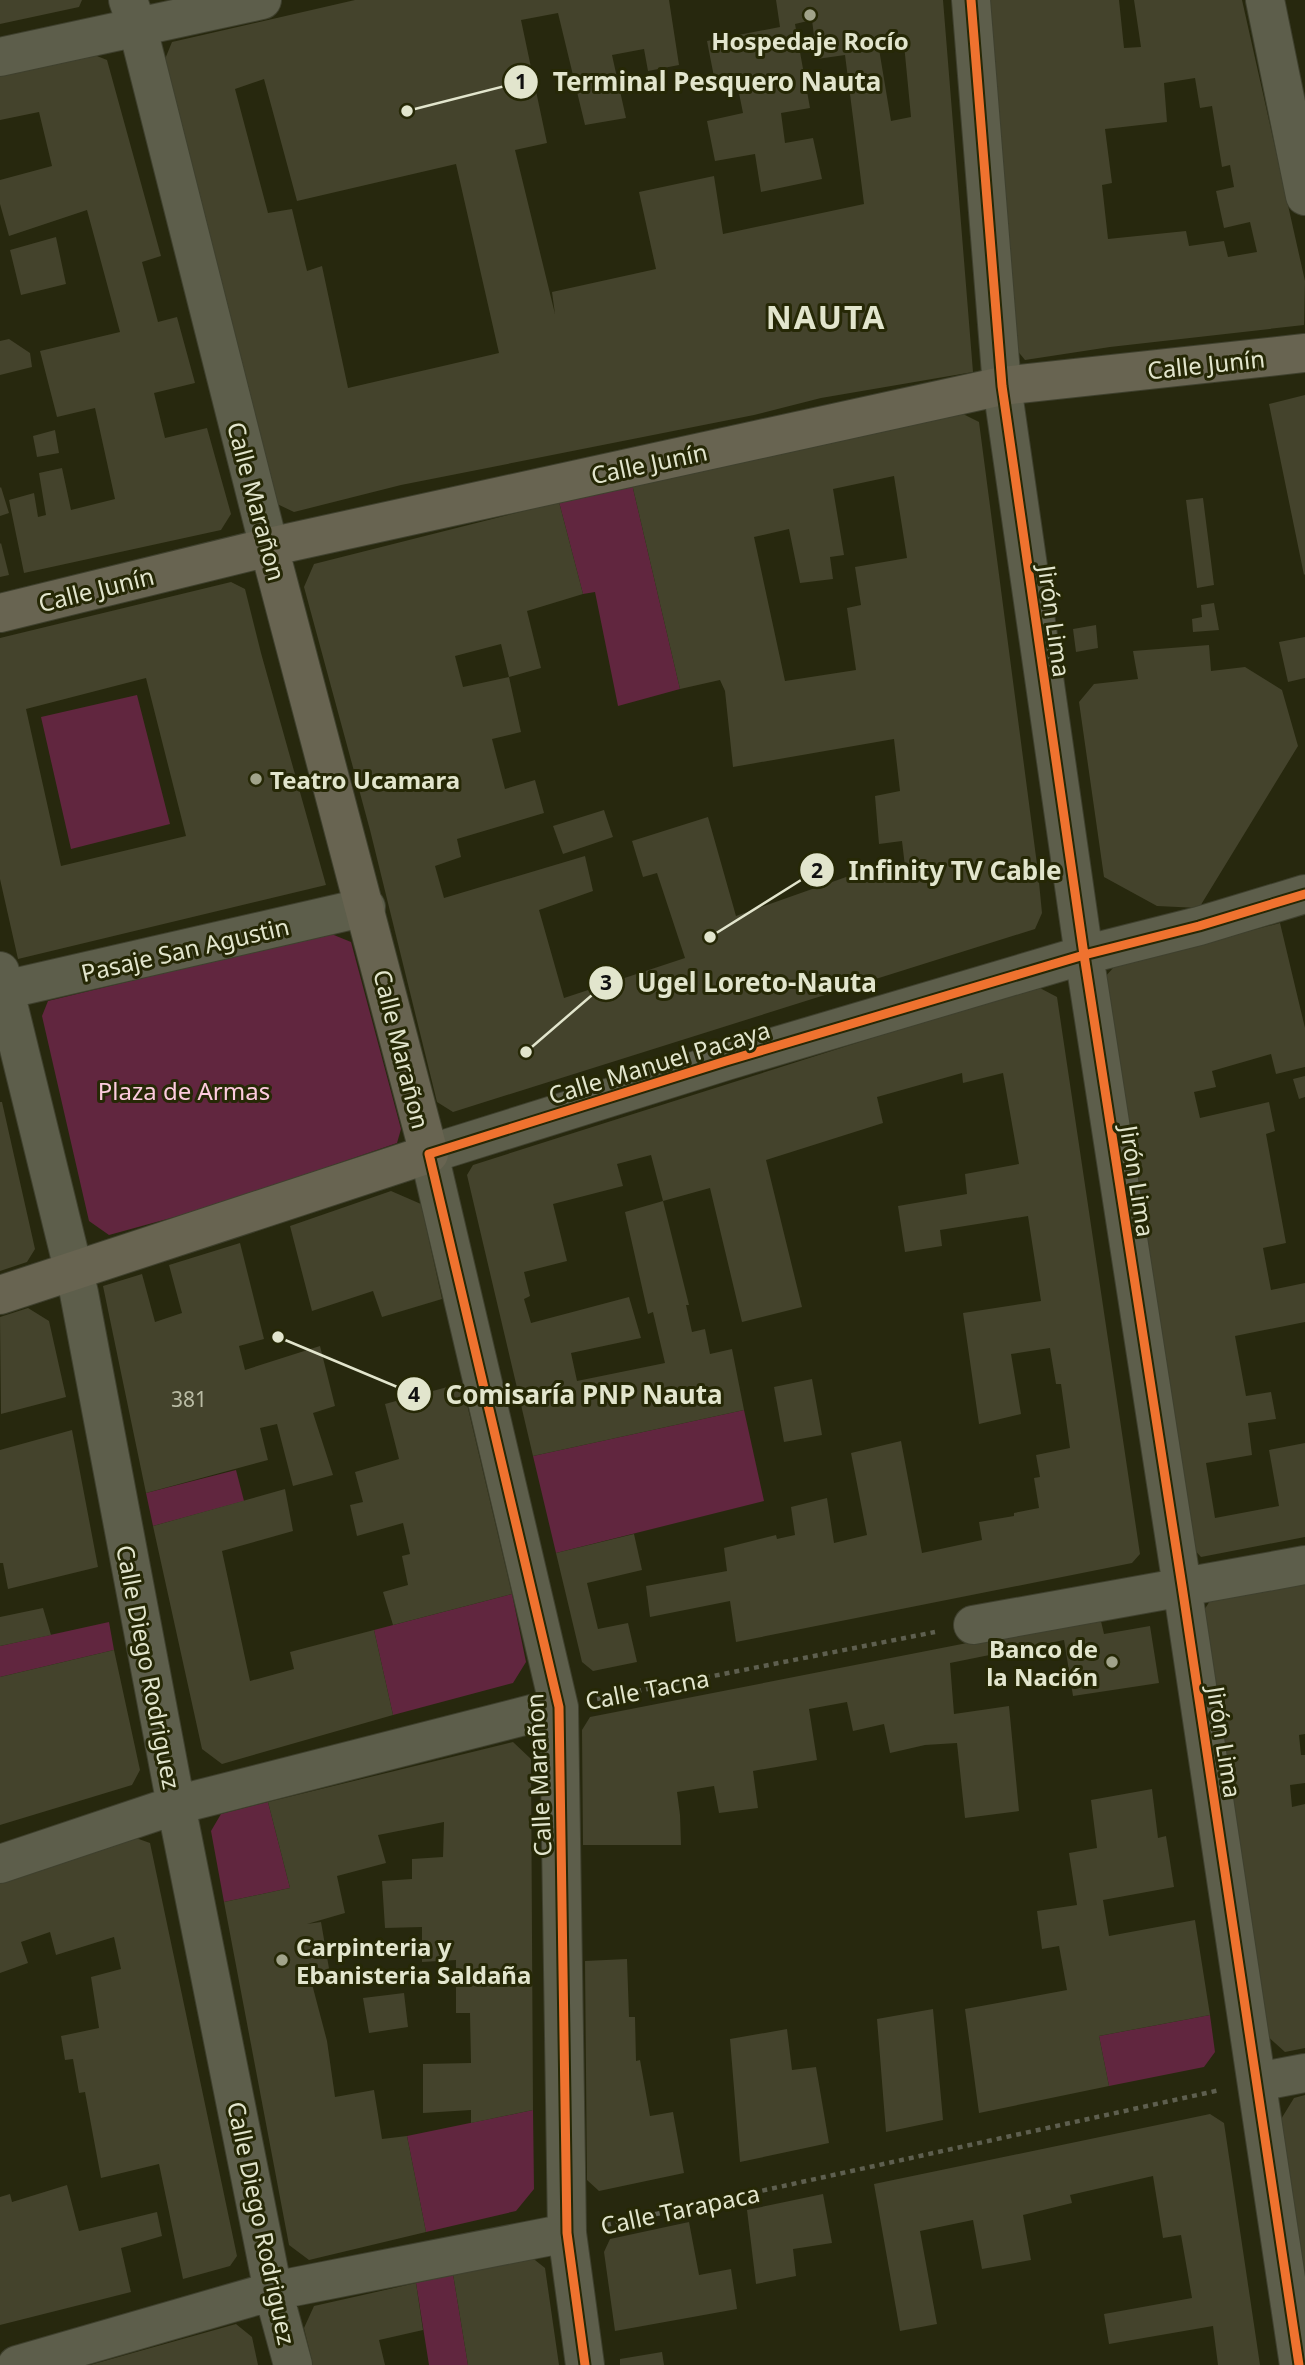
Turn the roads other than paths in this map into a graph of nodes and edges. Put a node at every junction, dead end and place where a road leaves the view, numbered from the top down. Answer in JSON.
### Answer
{"nodes":[{"id":1,"x":262,"y":0,"type":"edge"},
{"id":2,"x":971,"y":0,"type":"edge"},
{"id":3,"x":1265,"y":0,"type":"edge"},
{"id":4,"x":133,"y":14,"type":"edge"},
{"id":5,"x":0,"y":57,"type":"edge"},
{"id":6,"x":1305,"y":196,"type":"edge"},
{"id":7,"x":1305,"y":354,"type":"edge"},
{"id":8,"x":1002,"y":386,"type":"junction"},
{"id":9,"x":269,"y":547,"type":"junction"},
{"id":10,"x":0,"y":613,"type":"edge"},
{"id":11,"x":1305,"y":894,"type":"edge"},
{"id":12,"x":366,"y":907,"type":"junction"},
{"id":13,"x":1084,"y":955,"type":"junction"},
{"id":14,"x":2,"y":980,"type":"edge"},
{"id":15,"x":429,"y":1154,"type":"junction"},
{"id":16,"x":73,"y":1269,"type":"junction"},
{"id":17,"x":0,"y":1295,"type":"edge"},
{"id":18,"x":1305,"y":1565,"type":"edge"},
{"id":19,"x":1182,"y":1586,"type":"junction"},
{"id":20,"x":973,"y":1625,"type":"road end"},
{"id":21,"x":559,"y":1707,"type":"junction"},
{"id":22,"x":176,"y":1805,"type":"junction"},
{"id":23,"x":0,"y":1864,"type":"edge"},
{"id":24,"x":1305,"y":2073,"type":"edge"},
{"id":25,"x":1257,"y":2082,"type":"junction"},
{"id":26,"x":567,"y":2233,"type":"junction"},
{"id":27,"x":273,"y":2291,"type":"junction"},
{"id":28,"x":17,"y":2365,"type":"edge"},
{"id":29,"x":293,"y":2365,"type":"edge"},
{"id":30,"x":585,"y":2365,"type":"edge"},
{"id":31,"x":1298,"y":2365,"type":"edge"}],
"edges":[{"from":1,"to":4,"type":"street"},
{"from":2,"to":8,"type":"street","name":"Jirón Lima"},
{"from":3,"to":6,"type":"street"},
{"from":4,"to":5,"type":"street"},
{"from":4,"to":9,"type":"street","name":"Calle Marañon"},
{"from":7,"to":8,"type":"main road","name":"Calle Junín"},
{"from":8,"to":9,"type":"main road","name":"Calle Junín"},
{"from":8,"to":13,"type":"street","name":"Jirón Lima"},
{"from":9,"to":10,"type":"main road","name":"Calle Junín"},
{"from":9,"to":12,"type":"main road","name":"Calle Marañon"},
{"from":11,"to":13,"type":"street","name":"Calle Manuel Pacaya"},
{"from":12,"to":14,"type":"street","name":"Pasaje San Agustin"},
{"from":12,"to":15,"type":"main road","name":"Calle Marañon"},
{"from":13,"to":15,"type":"street","name":"Calle Manuel Pacaya"},
{"from":13,"to":19,"type":"street","name":"Jirón Lima"},
{"from":14,"to":16,"type":"street","name":"Calle Diego Rodriguez"},
{"from":15,"to":16,"type":"main road","name":"Calle Manuel Pacaya"},
{"from":15,"to":21,"type":"street","name":"Calle Marañon"},
{"from":16,"to":17,"type":"main road","name":"Calle Manuel Pacaya"},
{"from":16,"to":22,"type":"street","name":"Calle Diego Rodriguez"},
{"from":18,"to":19,"type":"street"},
{"from":19,"to":20,"type":"street"},
{"from":19,"to":25,"type":"street","name":"Jirón Lima"},
{"from":21,"to":22,"type":"street","name":"Calle Tacna"},
{"from":21,"to":26,"type":"street","name":"Calle Marañon"},
{"from":22,"to":23,"type":"street","name":"Calle Tacna"},
{"from":22,"to":27,"type":"street","name":"Calle Diego Rodriguez"},
{"from":24,"to":25,"type":"street"},
{"from":25,"to":31,"type":"street","name":"Jirón Lima"},
{"from":26,"to":27,"type":"street","name":"Calle Tarapaca"},
{"from":26,"to":30,"type":"street","name":"Calle Marañon"},
{"from":27,"to":28,"type":"street","name":"Calle Tarapaca"},
{"from":27,"to":29,"type":"street","name":"Calle Diego Rodriguez"}]}
